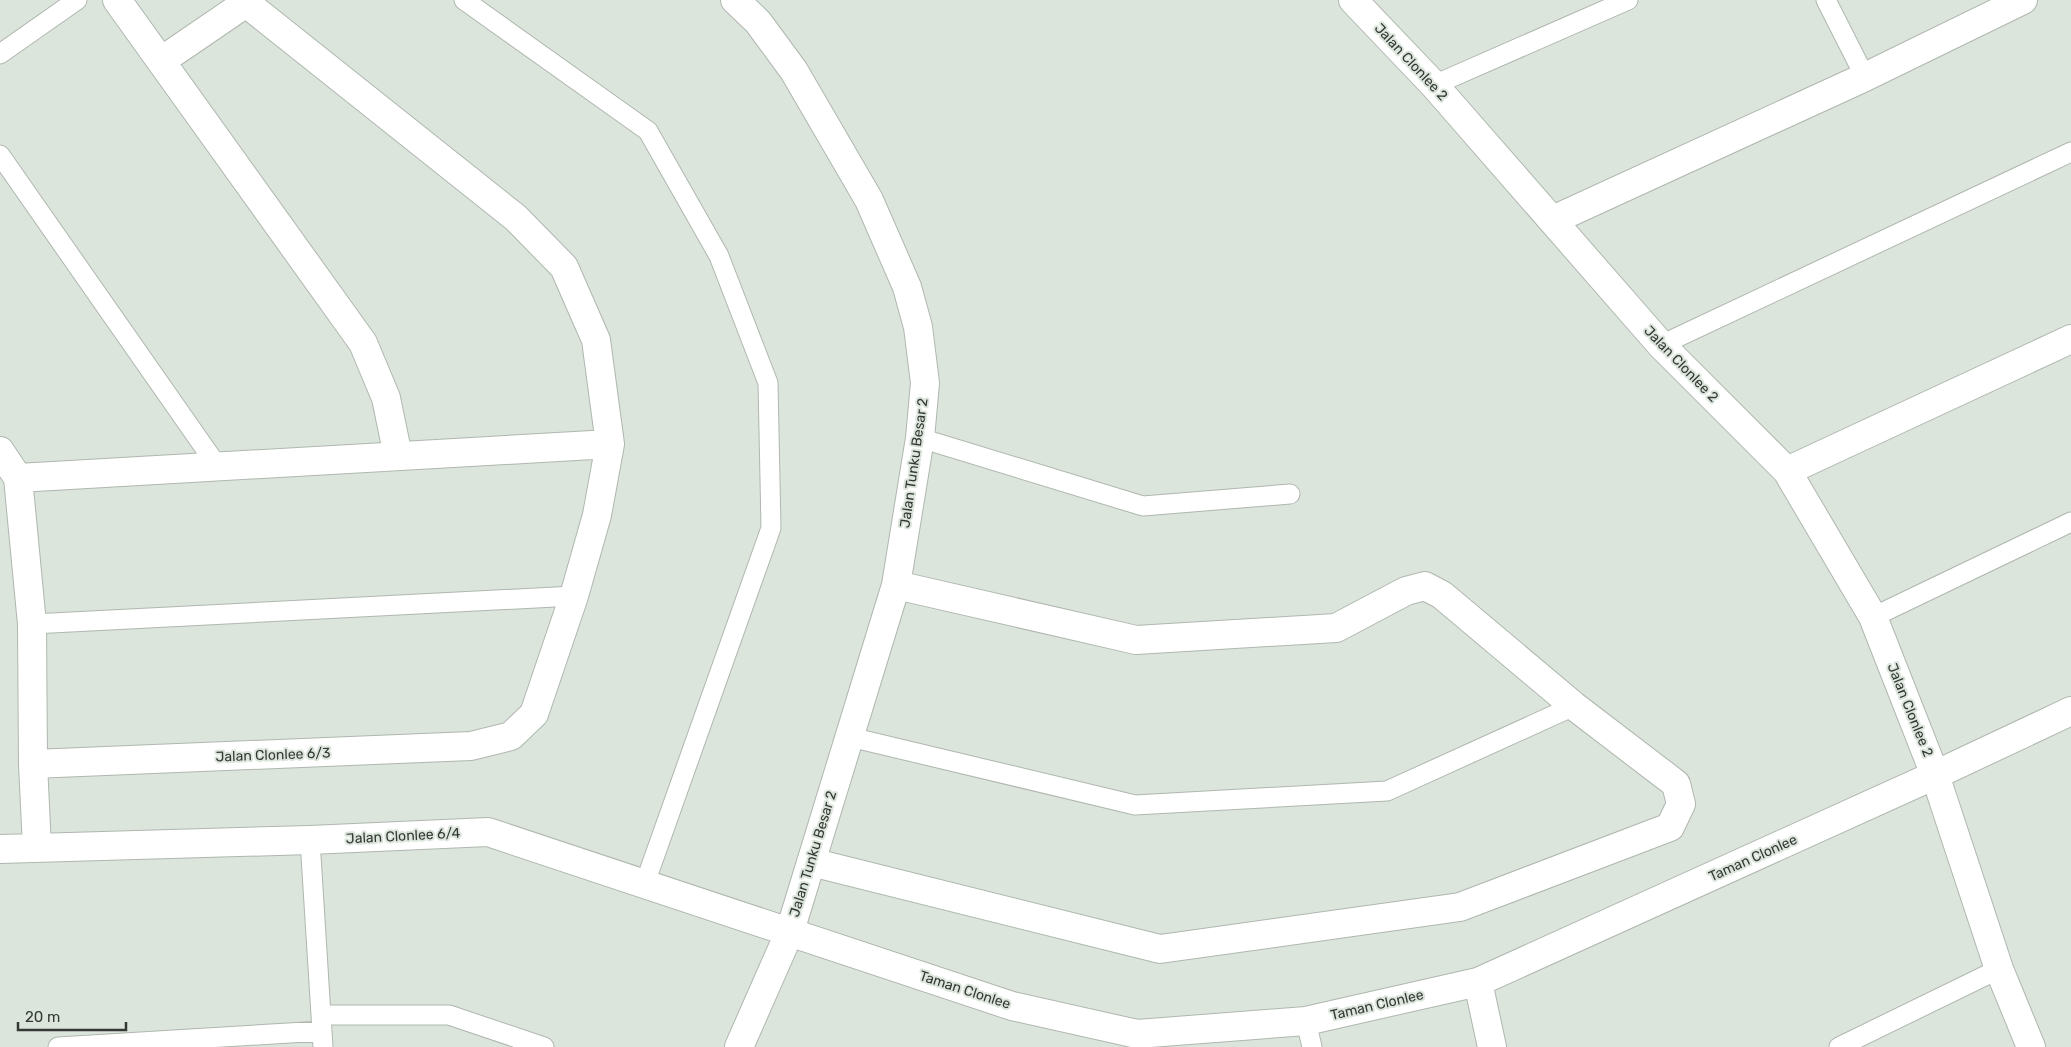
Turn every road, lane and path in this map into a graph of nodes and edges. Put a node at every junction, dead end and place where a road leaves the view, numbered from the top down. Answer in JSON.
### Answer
{"nodes":[{"id":1,"x":77,"y":0,"type":"edge"},
{"id":2,"x":116,"y":0,"type":"edge"},
{"id":3,"x":464,"y":0,"type":"edge"},
{"id":4,"x":735,"y":0,"type":"edge"},
{"id":5,"x":1353,"y":0,"type":"edge"},
{"id":6,"x":1628,"y":0,"type":"edge"},
{"id":7,"x":1826,"y":0,"type":"edge"},
{"id":8,"x":2023,"y":0,"type":"edge"},
{"id":9,"x":247,"y":1,"type":"edge"},
{"id":10,"x":0,"y":54,"type":"edge"},
{"id":11,"x":161,"y":61,"type":"junction"},
{"id":12,"x":1864,"y":77,"type":"junction"},
{"id":13,"x":1434,"y":85,"type":"junction"},
{"id":14,"x":2071,"y":152,"type":"edge"},
{"id":15,"x":0,"y":155,"type":"edge"},
{"id":16,"x":1553,"y":220,"type":"junction"},
{"id":17,"x":2071,"y":339,"type":"edge"},
{"id":18,"x":1661,"y":345,"type":"junction"},
{"id":19,"x":920,"y":438,"type":"junction"},
{"id":20,"x":610,"y":444,"type":"junction"},
{"id":21,"x":0,"y":451,"type":"edge"},
{"id":22,"x":398,"y":456,"type":"junction"},
{"id":23,"x":218,"y":467,"type":"junction"},
{"id":24,"x":1787,"y":471,"type":"junction"},
{"id":25,"x":18,"y":478,"type":"junction"},
{"id":26,"x":1290,"y":494,"type":"dead end"},
{"id":27,"x":2071,"y":522,"type":"edge"},
{"id":28,"x":896,"y":585,"type":"junction"},
{"id":29,"x":574,"y":596,"type":"junction"},
{"id":30,"x":1873,"y":617,"type":"junction"},
{"id":31,"x":32,"y":624,"type":"junction"},
{"id":32,"x":1574,"y":706,"type":"junction"},
{"id":33,"x":2071,"y":712,"type":"edge"},
{"id":34,"x":850,"y":738,"type":"junction"},
{"id":35,"x":33,"y":764,"type":"junction"},
{"id":36,"x":1935,"y":775,"type":"junction"},
{"id":37,"x":310,"y":840,"type":"junction"},
{"id":38,"x":37,"y":848,"type":"junction"},
{"id":39,"x":0,"y":849,"type":"edge"},
{"id":40,"x":810,"y":862,"type":"junction"},
{"id":41,"x":645,"y":883,"type":"junction"},
{"id":42,"x":790,"y":931,"type":"junction"},
{"id":43,"x":1998,"y":969,"type":"junction"},
{"id":44,"x":1478,"y":982,"type":"junction"},
{"id":45,"x":1306,"y":1021,"type":"junction"},
{"id":46,"x":322,"y":1031,"type":"edge"},
{"id":47,"x":1137,"y":1041,"type":"edge"},
{"id":48,"x":58,"y":1047,"type":"edge"},
{"id":49,"x":544,"y":1047,"type":"edge"},
{"id":50,"x":739,"y":1047,"type":"edge"},
{"id":51,"x":1312,"y":1047,"type":"edge"},
{"id":52,"x":1492,"y":1047,"type":"edge"},
{"id":53,"x":1839,"y":1047,"type":"edge"},
{"id":54,"x":2032,"y":1047,"type":"edge"}],
"edges":[{"from":1,"to":10,"type":"lane"},
{"from":2,"to":11,"type":"street"},
{"from":3,"to":41,"type":"lane"},
{"from":4,"to":19,"type":"street","name":"Jalan Tunku Besar 2"},
{"from":5,"to":13,"type":"street","name":"Jalan Clonlee 2"},
{"from":6,"to":13,"type":"lane"},
{"from":7,"to":12,"type":"lane"},
{"from":8,"to":12,"type":"street"},
{"from":9,"to":11,"type":"street"},
{"from":9,"to":20,"type":"street"},
{"from":11,"to":22,"type":"street"},
{"from":12,"to":16,"type":"street"},
{"from":13,"to":16,"type":"street","name":"Jalan Clonlee 2"},
{"from":14,"to":18,"type":"lane"},
{"from":15,"to":23,"type":"lane"},
{"from":16,"to":18,"type":"street","name":"Jalan Clonlee 2"},
{"from":17,"to":24,"type":"street"},
{"from":18,"to":24,"type":"street","name":"Jalan Clonlee 2"},
{"from":19,"to":26,"type":"lane"},
{"from":19,"to":28,"type":"street","name":"Jalan Tunku Besar 2"},
{"from":20,"to":22,"type":"street"},
{"from":20,"to":29,"type":"street"},
{"from":21,"to":25,"type":"street"},
{"from":22,"to":23,"type":"street"},
{"from":23,"to":25,"type":"street"},
{"from":24,"to":30,"type":"street","name":"Jalan Clonlee 2"},
{"from":25,"to":31,"type":"street"},
{"from":27,"to":30,"type":"lane"},
{"from":28,"to":32,"type":"street"},
{"from":28,"to":34,"type":"street","name":"Jalan Tunku Besar 2"},
{"from":29,"to":31,"type":"lane"},
{"from":29,"to":35,"type":"street","name":"Jalan Clonlee 6/3"},
{"from":30,"to":36,"type":"street","name":"Jalan Clonlee 2"},
{"from":31,"to":35,"type":"street"},
{"from":32,"to":34,"type":"lane"},
{"from":32,"to":40,"type":"street"},
{"from":33,"to":36,"type":"street","name":"Taman Clonlee"},
{"from":34,"to":40,"type":"street","name":"Jalan Tunku Besar 2"},
{"from":35,"to":38,"type":"street"},
{"from":36,"to":43,"type":"street"},
{"from":36,"to":44,"type":"street","name":"Taman Clonlee"},
{"from":37,"to":38,"type":"street","name":"Jalan Clonlee 6/4"},
{"from":37,"to":41,"type":"street","name":"Jalan Clonlee 6/4"},
{"from":37,"to":46,"type":"lane"},
{"from":38,"to":39,"type":"street","name":"Jalan Clonlee 6/4"},
{"from":40,"to":42,"type":"street","name":"Jalan Tunku Besar 2"},
{"from":41,"to":42,"type":"street","name":"Jalan Clonlee 6/4"},
{"from":42,"to":47,"type":"street","name":"Taman Clonlee"},
{"from":42,"to":50,"type":"street","name":"Jalan Tunku Besar 2"},
{"from":43,"to":53,"type":"lane"},
{"from":43,"to":54,"type":"street"},
{"from":44,"to":45,"type":"street","name":"Taman Clonlee"},
{"from":44,"to":52,"type":"street"},
{"from":45,"to":47,"type":"street","name":"Taman Clonlee"},
{"from":45,"to":51,"type":"lane"},
{"from":46,"to":48,"type":"lane"},
{"from":46,"to":49,"type":"lane"}]}
